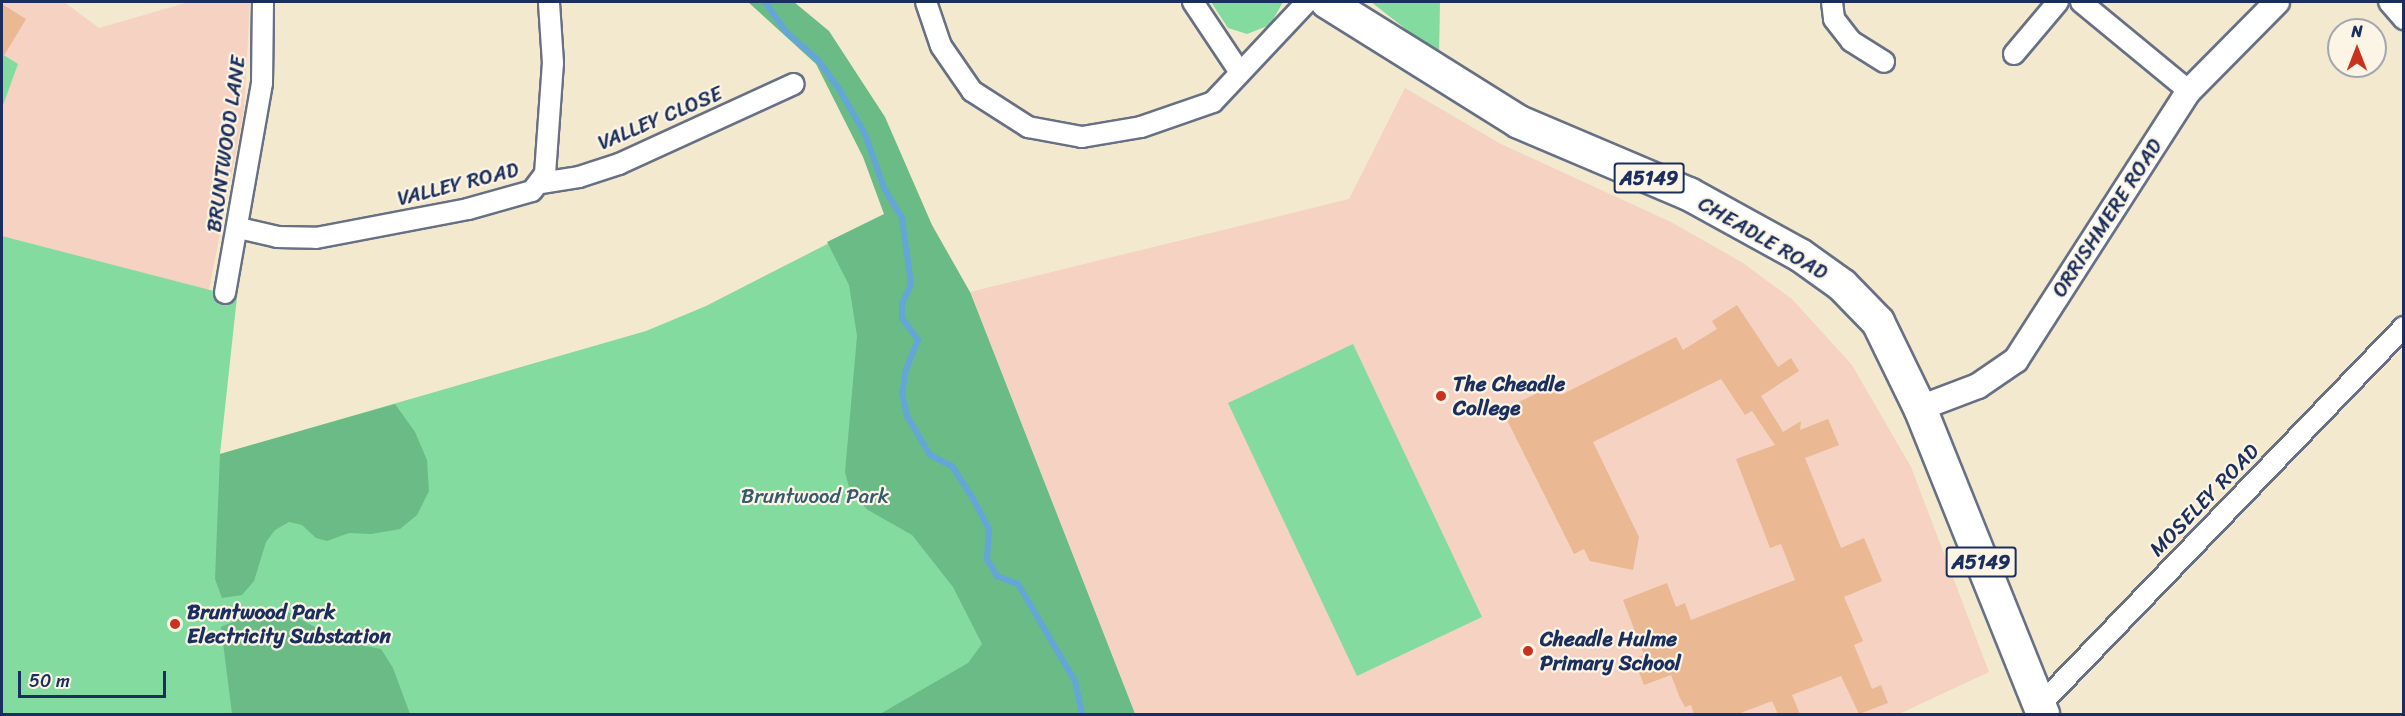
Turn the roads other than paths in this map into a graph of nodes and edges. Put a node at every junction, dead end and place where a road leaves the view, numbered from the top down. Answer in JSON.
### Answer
{"nodes":[{"id":1,"x":263,"y":2,"type":"edge"},
{"id":2,"x":549,"y":2,"type":"edge"},
{"id":3,"x":926,"y":2,"type":"edge"},
{"id":4,"x":1193,"y":2,"type":"edge"},
{"id":5,"x":1307,"y":2,"type":"edge"},
{"id":6,"x":1327,"y":2,"type":"edge"},
{"id":7,"x":1832,"y":2,"type":"edge"},
{"id":8,"x":2058,"y":2,"type":"edge"},
{"id":9,"x":2080,"y":2,"type":"edge"},
{"id":10,"x":2277,"y":2,"type":"edge"},
{"id":11,"x":2389,"y":2,"type":"edge"},
{"id":12,"x":2403,"y":19,"type":"edge"},
{"id":13,"x":2014,"y":54,"type":"dead end"},
{"id":14,"x":1884,"y":62,"type":"dead end"},
{"id":15,"x":1239,"y":71,"type":"junction"},
{"id":16,"x":794,"y":84,"type":"dead end"},
{"id":17,"x":2189,"y":91,"type":"junction"},
{"id":18,"x":541,"y":183,"type":"junction"},
{"id":19,"x":239,"y":228,"type":"junction"},
{"id":20,"x":225,"y":293,"type":"dead end"},
{"id":21,"x":2403,"y":327,"type":"edge"},
{"id":22,"x":1920,"y":408,"type":"junction"},
{"id":23,"x":2041,"y":710,"type":"edge"}],
"edges":[{"from":1,"to":19,"type":"street","name":"BRUNTWOOD LANE"},
{"from":2,"to":18,"type":"street","name":"VALLEY ROAD"},
{"from":3,"to":15,"type":"street"},
{"from":4,"to":15,"type":"street"},
{"from":5,"to":15,"type":"street"},
{"from":6,"to":22,"type":"main road","name":"CHEADLE ROAD","number":"A5149"},
{"from":7,"to":14,"type":"street"},
{"from":8,"to":13,"type":"street"},
{"from":9,"to":17,"type":"street"},
{"from":10,"to":17,"type":"street","name":"ORRISHMERE ROAD"},
{"from":11,"to":12,"type":"street"},
{"from":16,"to":18,"type":"street","name":"VALLEY CLOSE"},
{"from":17,"to":22,"type":"street","name":"ORRISHMERE ROAD"},
{"from":18,"to":19,"type":"street","name":"VALLEY ROAD"},
{"from":19,"to":20,"type":"street","name":"BRUNTWOOD LANE"},
{"from":21,"to":23,"type":"street","name":"MOSELEY ROAD"},
{"from":22,"to":23,"type":"main road","name":"CHEADLE ROAD","number":"A5149"}]}
